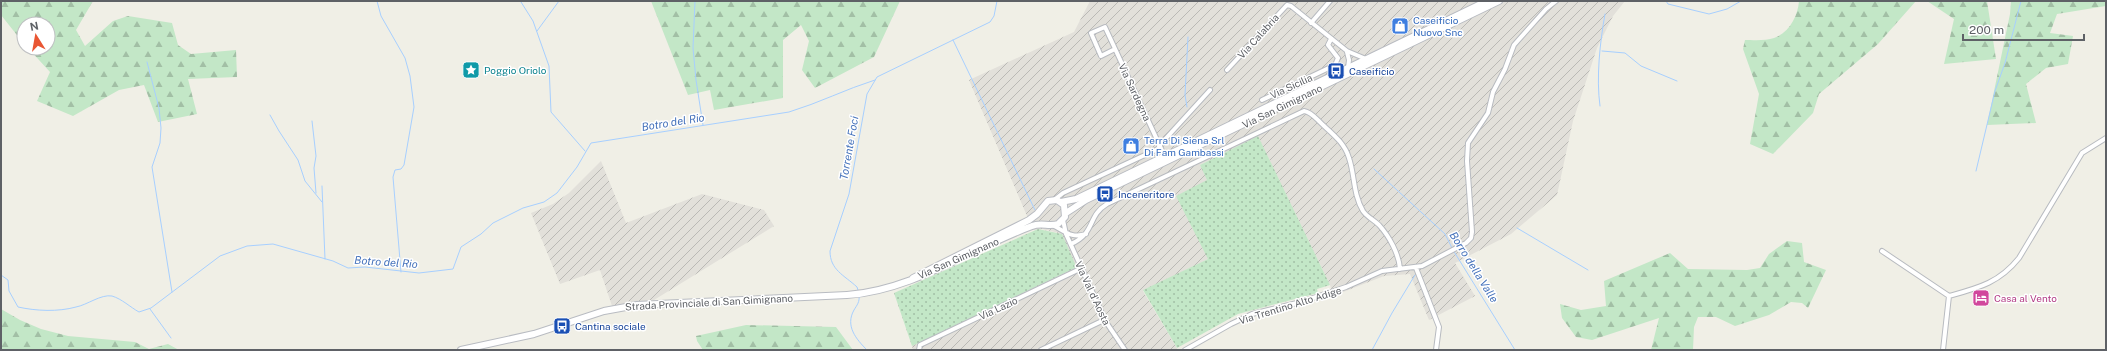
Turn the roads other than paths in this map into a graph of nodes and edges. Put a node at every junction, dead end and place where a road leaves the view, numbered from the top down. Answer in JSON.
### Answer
{"nodes":[{"id":1,"x":1330,"y":1,"type":"edge"},
{"id":2,"x":1487,"y":1,"type":"edge"},
{"id":3,"x":1499,"y":1,"type":"edge"},
{"id":4,"x":1556,"y":1,"type":"edge"},
{"id":5,"x":1311,"y":22,"type":"junction"},
{"id":6,"x":1331,"y":39,"type":"junction"},
{"id":7,"x":1115,"y":49,"type":"junction"},
{"id":8,"x":1346,"y":51,"type":"junction"},
{"id":9,"x":1367,"y":59,"type":"junction"},
{"id":10,"x":1348,"y":68,"type":"junction"},
{"id":11,"x":1227,"y":70,"type":"dead end"},
{"id":12,"x":1210,"y":90,"type":"dead end"},
{"id":13,"x":1262,"y":100,"type":"dead end"},
{"id":14,"x":2106,"y":138,"type":"edge"},
{"id":15,"x":1160,"y":147,"type":"junction"},
{"id":16,"x":1165,"y":157,"type":"junction"},
{"id":17,"x":1054,"y":200,"type":"junction"},
{"id":18,"x":1061,"y":202,"type":"junction"},
{"id":19,"x":1040,"y":210,"type":"junction"},
{"id":20,"x":1066,"y":213,"type":"junction"},
{"id":21,"x":1063,"y":220,"type":"junction"},
{"id":22,"x":1049,"y":224,"type":"junction"},
{"id":23,"x":1066,"y":234,"type":"junction"},
{"id":24,"x":1086,"y":234,"type":"junction"},
{"id":25,"x":1077,"y":236,"type":"junction"},
{"id":26,"x":1079,"y":240,"type":"junction"},
{"id":27,"x":1070,"y":243,"type":"junction"},
{"id":28,"x":1882,"y":251,"type":"dead end"},
{"id":29,"x":1075,"y":253,"type":"junction"},
{"id":30,"x":1082,"y":268,"type":"junction"},
{"id":31,"x":1416,"y":268,"type":"junction"},
{"id":32,"x":1400,"y":269,"type":"junction"},
{"id":33,"x":913,"y":278,"type":"junction"},
{"id":34,"x":1949,"y":296,"type":"junction"},
{"id":35,"x":1104,"y":320,"type":"junction"},
{"id":36,"x":461,"y":350,"type":"edge"},
{"id":37,"x":920,"y":350,"type":"edge"},
{"id":38,"x":1041,"y":350,"type":"edge"},
{"id":39,"x":1125,"y":350,"type":"edge"},
{"id":40,"x":1185,"y":350,"type":"edge"},
{"id":41,"x":1436,"y":350,"type":"edge"},
{"id":42,"x":1942,"y":350,"type":"edge"}],
"edges":[{"from":1,"to":5,"type":"street"},
{"from":2,"to":9,"type":"main road","name":"Via San Gimignano"},
{"from":3,"to":20,"type":"main road","name":"Via San Gimignano"},
{"from":4,"to":31,"type":"street"},
{"from":5,"to":6,"type":"street","name":"Via Calabria"},
{"from":5,"to":11,"type":"street","name":"Via Calabria"},
{"from":6,"to":8,"type":"street","name":"Via Calabria"},
{"from":6,"to":13,"type":"street","name":"Via Sicilia"},
{"from":7,"to":7,"type":"street","name":"Via Sardegna"},
{"from":7,"to":15,"type":"street","name":"Via Sardegna"},
{"from":8,"to":9,"type":"street","name":"Via Calabria"},
{"from":8,"to":10,"type":"street"},
{"from":9,"to":10,"type":"main road","name":"Via San Gimignano"},
{"from":10,"to":16,"type":"main road","name":"Via San Gimignano"},
{"from":12,"to":15,"type":"street"},
{"from":14,"to":34,"type":"street"},
{"from":15,"to":16,"type":"street","name":"Via Sardegna"},
{"from":15,"to":17,"type":"street"},
{"from":16,"to":18,"type":"main road","name":"Via San Gimignano"},
{"from":17,"to":18,"type":"main road"},
{"from":17,"to":19,"type":"main road","name":"Via San Gimignano"},
{"from":18,"to":20,"type":"main road"},
{"from":19,"to":22,"type":"main road"},
{"from":19,"to":33,"type":"main road","name":"Via San Gimignano"},
{"from":20,"to":21,"type":"main road"},
{"from":21,"to":22,"type":"main road","name":"Via San Gimignano"},
{"from":21,"to":23,"type":"street","name":"Via Val d'Aosta"},
{"from":22,"to":23,"type":"street"},
{"from":22,"to":33,"type":"main road","name":"Via San Gimignano"},
{"from":23,"to":25,"type":"street"},
{"from":23,"to":27,"type":"street","name":"Via Val d'Aosta"},
{"from":24,"to":25,"type":"street"},
{"from":24,"to":26,"type":"street"},
{"from":24,"to":32,"type":"street"},
{"from":25,"to":27,"type":"street"},
{"from":26,"to":27,"type":"street"},
{"from":26,"to":29,"type":"street"},
{"from":27,"to":29,"type":"street","name":"Via Val d'Aosta"},
{"from":28,"to":34,"type":"street"},
{"from":29,"to":30,"type":"street","name":"Via Val d'Aosta"},
{"from":30,"to":35,"type":"street","name":"Via Val d'Aosta"},
{"from":30,"to":37,"type":"street","name":"Via Lazio"},
{"from":31,"to":32,"type":"street","name":"Via Trentino Alto Adige"},
{"from":31,"to":41,"type":"street"},
{"from":32,"to":40,"type":"street","name":"Via Trentino Alto Adige"},
{"from":33,"to":36,"type":"main road","name":"Strada Provinciale di San Gimignano"},
{"from":34,"to":42,"type":"street"},
{"from":35,"to":38,"type":"street"},
{"from":35,"to":39,"type":"street","name":"Via Val d'Aosta"}]}
